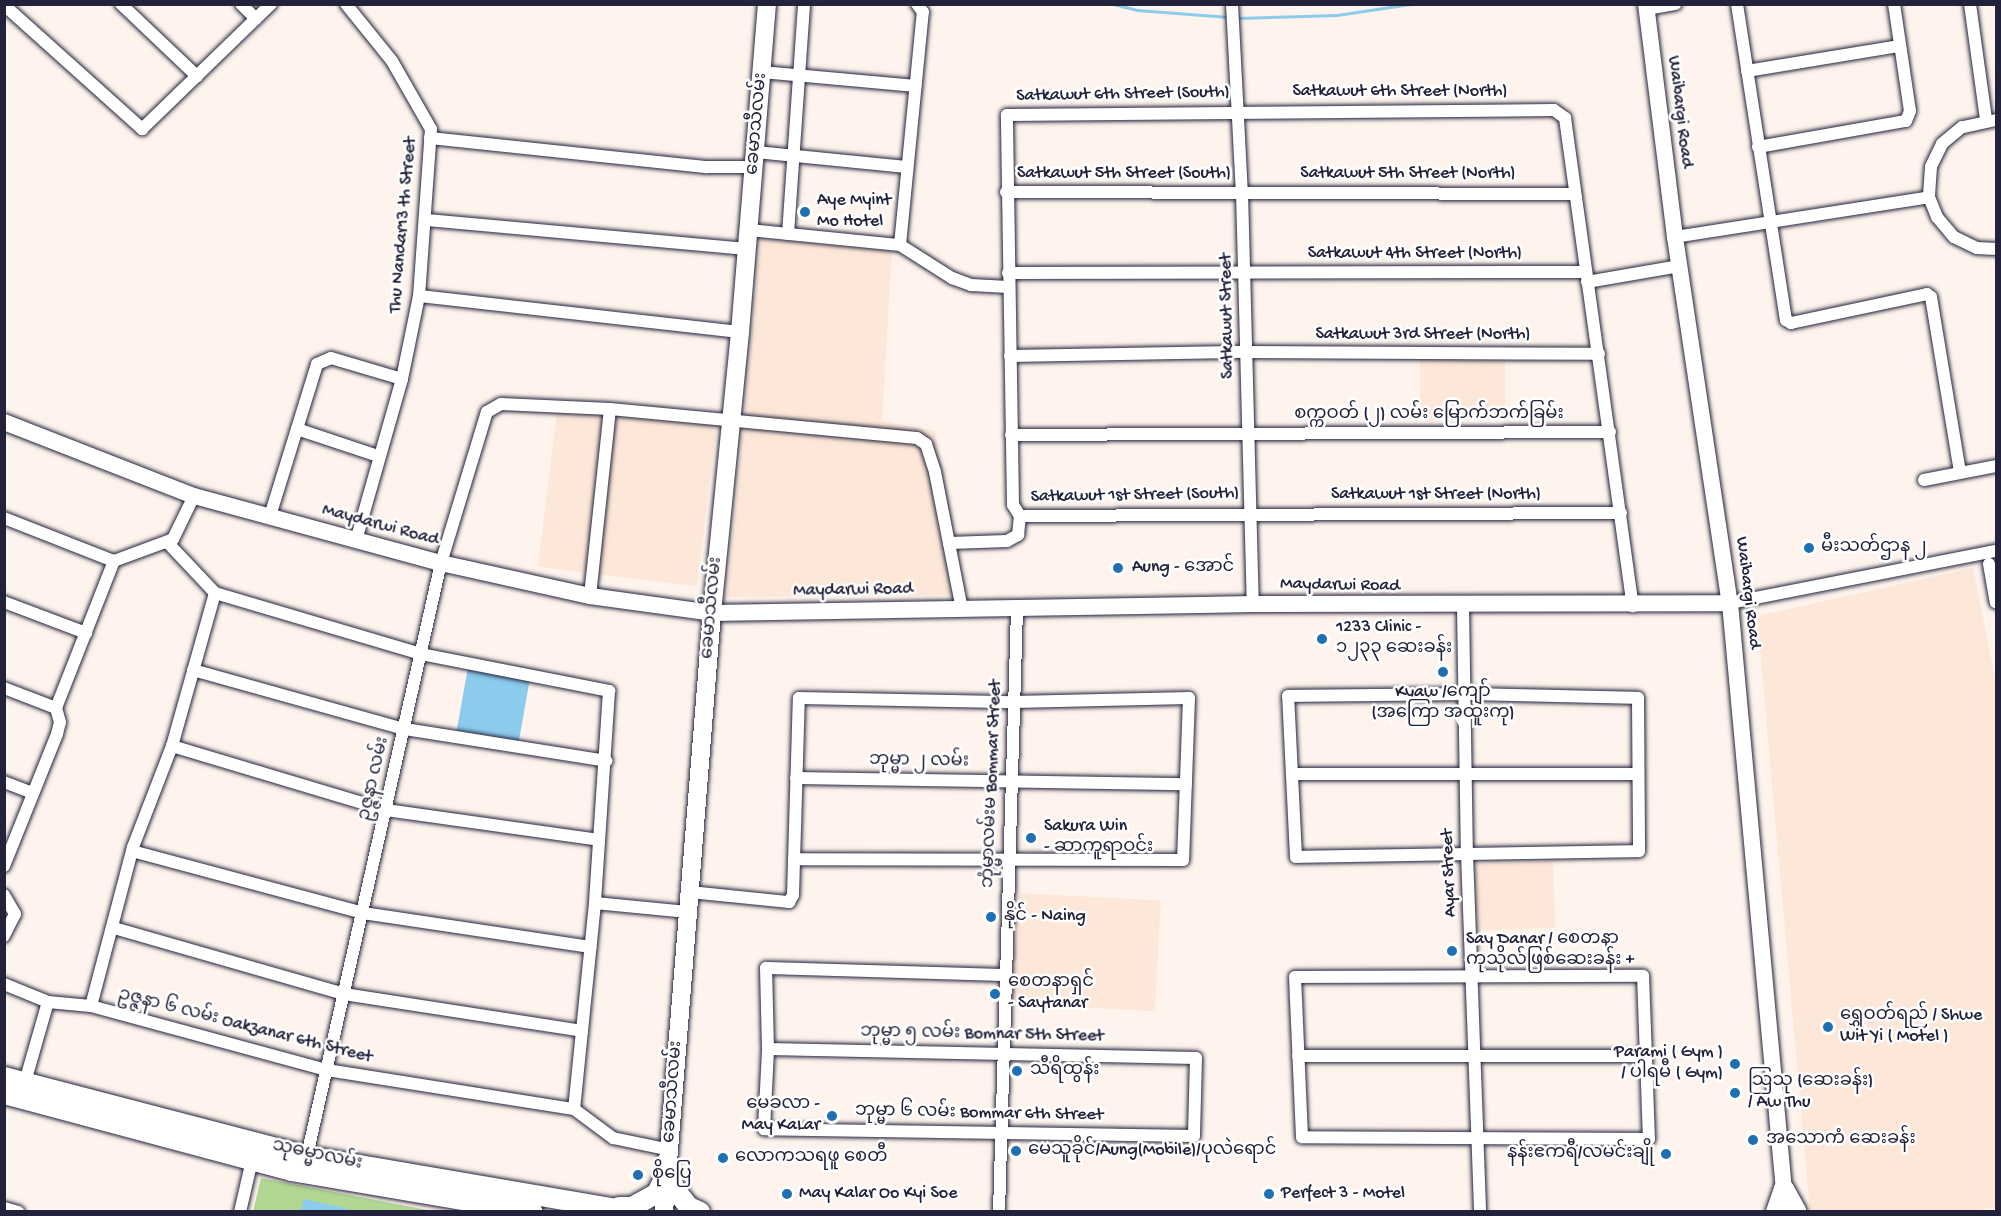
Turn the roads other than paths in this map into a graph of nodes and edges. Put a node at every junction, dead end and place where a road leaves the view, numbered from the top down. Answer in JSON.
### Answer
{"nodes":[{"id":1,"x":121,"y":4,"type":"edge"},
{"id":2,"x":241,"y":4,"type":"edge"},
{"id":3,"x":271,"y":4,"type":"edge"},
{"id":4,"x":346,"y":4,"type":"edge"},
{"id":5,"x":767,"y":4,"type":"edge"},
{"id":6,"x":804,"y":4,"type":"edge"},
{"id":7,"x":917,"y":4,"type":"edge"},
{"id":8,"x":1232,"y":4,"type":"edge"},
{"id":9,"x":1677,"y":4,"type":"edge"},
{"id":10,"x":1737,"y":4,"type":"edge"},
{"id":11,"x":1894,"y":4,"type":"edge"},
{"id":12,"x":1970,"y":4,"type":"edge"},
{"id":13,"x":4,"y":5,"type":"edge"},
{"id":14,"x":1647,"y":7,"type":"edge"},
{"id":15,"x":256,"y":19,"type":"junction"},
{"id":16,"x":1900,"y":46,"type":"junction"},
{"id":17,"x":1747,"y":71,"type":"junction"},
{"id":18,"x":762,"y":72,"type":"junction"},
{"id":19,"x":197,"y":76,"type":"junction"},
{"id":20,"x":799,"y":76,"type":"junction"},
{"id":21,"x":915,"y":86,"type":"junction"},
{"id":22,"x":1239,"y":111,"type":"junction"},
{"id":23,"x":1991,"y":119,"type":"edge"},
{"id":24,"x":430,"y":138,"type":"junction"},
{"id":25,"x":1758,"y":147,"type":"junction"},
{"id":26,"x":794,"y":155,"type":"junction"},
{"id":27,"x":755,"y":159,"type":"junction"},
{"id":28,"x":906,"y":167,"type":"junction"},
{"id":29,"x":1006,"y":192,"type":"junction"},
{"id":30,"x":1242,"y":192,"type":"junction"},
{"id":31,"x":1574,"y":194,"type":"junction"},
{"id":32,"x":1929,"y":197,"type":"junction"},
{"id":33,"x":427,"y":220,"type":"junction"},
{"id":34,"x":1768,"y":225,"type":"junction"},
{"id":35,"x":749,"y":230,"type":"junction"},
{"id":36,"x":788,"y":234,"type":"junction"},
{"id":37,"x":1676,"y":237,"type":"junction"},
{"id":38,"x":900,"y":246,"type":"junction"},
{"id":39,"x":747,"y":249,"type":"junction"},
{"id":40,"x":1996,"y":249,"type":"edge"},
{"id":41,"x":1680,"y":266,"type":"junction"},
{"id":42,"x":1245,"y":272,"type":"junction"},
{"id":43,"x":1008,"y":273,"type":"junction"},
{"id":44,"x":1586,"y":277,"type":"junction"},
{"id":45,"x":1008,"y":287,"type":"junction"},
{"id":46,"x":419,"y":296,"type":"junction"},
{"id":47,"x":740,"y":332,"type":"junction"},
{"id":48,"x":1247,"y":352,"type":"junction"},
{"id":49,"x":1599,"y":354,"type":"junction"},
{"id":50,"x":1010,"y":356,"type":"junction"},
{"id":51,"x":402,"y":379,"type":"junction"},
{"id":52,"x":610,"y":409,"type":"junction"},
{"id":53,"x":4,"y":422,"type":"edge"},
{"id":54,"x":731,"y":423,"type":"junction"},
{"id":55,"x":297,"y":429,"type":"junction"},
{"id":56,"x":1610,"y":432,"type":"junction"},
{"id":57,"x":1011,"y":435,"type":"junction"},
{"id":58,"x":1248,"y":435,"type":"junction"},
{"id":59,"x":378,"y":456,"type":"junction"},
{"id":60,"x":1996,"y":466,"type":"edge"},
{"id":61,"x":1960,"y":473,"type":"junction"},
{"id":62,"x":1923,"y":480,"type":"dead end"},
{"id":63,"x":194,"y":496,"type":"junction"},
{"id":64,"x":1251,"y":512,"type":"junction"},
{"id":65,"x":1621,"y":513,"type":"junction"},
{"id":66,"x":270,"y":516,"type":"junction"},
{"id":67,"x":1020,"y":516,"type":"junction"},
{"id":68,"x":4,"y":518,"type":"edge"},
{"id":69,"x":356,"y":540,"type":"junction"},
{"id":70,"x":167,"y":542,"type":"junction"},
{"id":71,"x":949,"y":543,"type":"junction"},
{"id":72,"x":1996,"y":552,"type":"edge"},
{"id":73,"x":1970,"y":557,"type":"junction"},
{"id":74,"x":114,"y":561,"type":"junction"},
{"id":75,"x":441,"y":563,"type":"junction"},
{"id":76,"x":1993,"y":565,"type":"edge"},
{"id":77,"x":215,"y":593,"type":"junction"},
{"id":78,"x":590,"y":596,"type":"junction"},
{"id":79,"x":4,"y":602,"type":"edge"},
{"id":80,"x":1996,"y":602,"type":"edge"},
{"id":81,"x":1730,"y":603,"type":"junction"},
{"id":82,"x":1253,"y":604,"type":"junction"},
{"id":83,"x":1463,"y":606,"type":"junction"},
{"id":84,"x":1633,"y":606,"type":"junction"},
{"id":85,"x":962,"y":609,"type":"junction"},
{"id":86,"x":1017,"y":609,"type":"junction"},
{"id":87,"x":712,"y":613,"type":"junction"},
{"id":88,"x":86,"y":633,"type":"junction"},
{"id":89,"x":422,"y":654,"type":"junction"},
{"id":90,"x":193,"y":670,"type":"junction"},
{"id":91,"x":4,"y":688,"type":"edge"},
{"id":92,"x":1465,"y":694,"type":"junction"},
{"id":93,"x":1014,"y":702,"type":"junction"},
{"id":94,"x":56,"y":708,"type":"junction"},
{"id":95,"x":405,"y":729,"type":"junction"},
{"id":96,"x":172,"y":746,"type":"junction"},
{"id":97,"x":606,"y":761,"type":"junction"},
{"id":98,"x":1293,"y":774,"type":"junction"},
{"id":99,"x":1638,"y":774,"type":"junction"},
{"id":100,"x":1466,"y":775,"type":"junction"},
{"id":101,"x":796,"y":778,"type":"junction"},
{"id":102,"x":1011,"y":780,"type":"junction"},
{"id":103,"x":4,"y":782,"type":"edge"},
{"id":104,"x":1186,"y":784,"type":"junction"},
{"id":105,"x":32,"y":794,"type":"junction"},
{"id":106,"x":386,"y":810,"type":"junction"},
{"id":107,"x":599,"y":840,"type":"junction"},
{"id":108,"x":132,"y":851,"type":"junction"},
{"id":109,"x":1467,"y":854,"type":"junction"},
{"id":110,"x":794,"y":859,"type":"junction"},
{"id":111,"x":1007,"y":861,"type":"junction"},
{"id":112,"x":4,"y":866,"type":"edge"},
{"id":113,"x":690,"y":892,"type":"junction"},
{"id":114,"x":4,"y":895,"type":"edge"},
{"id":115,"x":595,"y":903,"type":"junction"},
{"id":116,"x":688,"y":912,"type":"junction"},
{"id":117,"x":363,"y":913,"type":"junction"},
{"id":118,"x":114,"y":928,"type":"junction"},
{"id":119,"x":4,"y":936,"type":"edge"},
{"id":120,"x":591,"y":947,"type":"junction"},
{"id":121,"x":1005,"y":975,"type":"junction"},
{"id":122,"x":1472,"y":976,"type":"junction"},
{"id":123,"x":4,"y":984,"type":"edge"},
{"id":124,"x":344,"y":994,"type":"junction"},
{"id":125,"x":48,"y":1002,"type":"junction"},
{"id":126,"x":91,"y":1006,"type":"junction"},
{"id":127,"x":582,"y":1031,"type":"junction"},
{"id":128,"x":768,"y":1049,"type":"junction"},
{"id":129,"x":1003,"y":1053,"type":"junction"},
{"id":130,"x":1298,"y":1056,"type":"junction"},
{"id":131,"x":1646,"y":1056,"type":"junction"},
{"id":132,"x":1477,"y":1059,"type":"junction"},
{"id":133,"x":327,"y":1070,"type":"junction"},
{"id":134,"x":4,"y":1077,"type":"edge"},
{"id":135,"x":26,"y":1082,"type":"junction"},
{"id":136,"x":4,"y":1094,"type":"edge"},
{"id":137,"x":574,"y":1109,"type":"junction"},
{"id":138,"x":1001,"y":1132,"type":"junction"},
{"id":139,"x":1194,"y":1136,"type":"joint"},
{"id":140,"x":1478,"y":1140,"type":"junction"},
{"id":141,"x":670,"y":1159,"type":"junction"},
{"id":142,"x":252,"y":1160,"type":"junction"},
{"id":143,"x":305,"y":1165,"type":"junction"},
{"id":144,"x":1784,"y":1189,"type":"junction"},
{"id":145,"x":4,"y":1208,"type":"edge"},
{"id":146,"x":607,"y":1208,"type":"junction"},
{"id":147,"x":18,"y":1212,"type":"edge"},
{"id":148,"x":240,"y":1212,"type":"edge"},
{"id":149,"x":533,"y":1212,"type":"edge"},
{"id":150,"x":635,"y":1212,"type":"edge"},
{"id":151,"x":664,"y":1212,"type":"edge"},
{"id":152,"x":700,"y":1212,"type":"edge"},
{"id":153,"x":999,"y":1212,"type":"edge"},
{"id":154,"x":1480,"y":1212,"type":"edge"},
{"id":155,"x":1776,"y":1212,"type":"edge"},
{"id":156,"x":1786,"y":1212,"type":"edge"},
{"id":157,"x":1797,"y":1212,"type":"edge"}],
"edges":[{"from":1,"to":19,"type":"street"},
{"from":2,"to":15,"type":"street"},
{"from":3,"to":15,"type":"street"},
{"from":4,"to":24,"type":"street","name":"Thu Nandar13 th Street"},
{"from":5,"to":18,"type":"main road","name":"ခေမာသီလမ်း"},
{"from":6,"to":20,"type":"street"},
{"from":7,"to":21,"type":"street"},
{"from":8,"to":22,"type":"street","name":"Satkawut Street"},
{"from":9,"to":14,"type":"street"},
{"from":10,"to":17,"type":"street"},
{"from":11,"to":16,"type":"street"},
{"from":12,"to":23,"type":"street"},
{"from":13,"to":19,"type":"street"},
{"from":14,"to":37,"type":"street","name":"Waibargi Road"},
{"from":15,"to":19,"type":"street"},
{"from":16,"to":17,"type":"street"},
{"from":16,"to":25,"type":"street"},
{"from":17,"to":25,"type":"street"},
{"from":18,"to":20,"type":"street"},
{"from":18,"to":27,"type":"main road","name":"ခေမာသီလမ်း"},
{"from":20,"to":21,"type":"street"},
{"from":20,"to":26,"type":"street"},
{"from":21,"to":28,"type":"street"},
{"from":22,"to":29,"type":"street","name":"Satkawut 6th Street (South)"},
{"from":22,"to":30,"type":"street","name":"Satkawut Street"},
{"from":22,"to":31,"type":"street","name":"Satkawut 6th Street (North)"},
{"from":23,"to":32,"type":"street"},
{"from":24,"to":27,"type":"street"},
{"from":24,"to":33,"type":"street","name":"Thu Nandar13 th Street"},
{"from":25,"to":34,"type":"street"},
{"from":26,"to":27,"type":"street"},
{"from":26,"to":28,"type":"street"},
{"from":26,"to":36,"type":"street"},
{"from":27,"to":35,"type":"main road","name":"ခေမာသီလမ်း"},
{"from":28,"to":38,"type":"street"},
{"from":29,"to":30,"type":"street","name":"Satkawut 5th Street (South)"},
{"from":29,"to":43,"type":"street"},
{"from":30,"to":31,"type":"street","name":"Satkawut 5th Street (North)"},
{"from":30,"to":42,"type":"street","name":"Satkawut Street"},
{"from":31,"to":44,"type":"street"},
{"from":32,"to":34,"type":"street"},
{"from":32,"to":40,"type":"street"},
{"from":33,"to":39,"type":"street"},
{"from":33,"to":46,"type":"street","name":"Thu Nandar13 th Street"},
{"from":34,"to":37,"type":"street"},
{"from":34,"to":61,"type":"street"},
{"from":35,"to":36,"type":"street"},
{"from":35,"to":39,"type":"main road","name":"ခေမာသီလမ်း"},
{"from":36,"to":38,"type":"street"},
{"from":37,"to":41,"type":"street","name":"Waibargi Road"},
{"from":38,"to":45,"type":"street"},
{"from":39,"to":47,"type":"main road","name":"ခေမာသီလမ်း"},
{"from":41,"to":44,"type":"street","name":"Satkawut 4th Street (North)"},
{"from":41,"to":81,"type":"street","name":"Waibargi Road"},
{"from":42,"to":43,"type":"street","name":"Satkawut 4th Street (North)"},
{"from":42,"to":44,"type":"street","name":"Satkawut 4th Street (North)"},
{"from":42,"to":48,"type":"street","name":"Satkawut Street"},
{"from":43,"to":45,"type":"street"},
{"from":44,"to":49,"type":"street"},
{"from":45,"to":50,"type":"street"},
{"from":46,"to":47,"type":"street"},
{"from":46,"to":51,"type":"street","name":"Thu Nandar13 th Street"},
{"from":47,"to":54,"type":"main road","name":"ခေမာသီလမ်း"},
{"from":48,"to":49,"type":"street","name":"Satkawut 3rd Street (North)"},
{"from":48,"to":50,"type":"street","name":"Satkawut 3rd Street (North)"},
{"from":48,"to":58,"type":"street","name":"Satkawut Street"},
{"from":49,"to":56,"type":"street"},
{"from":50,"to":57,"type":"street"},
{"from":51,"to":55,"type":"street"},
{"from":51,"to":59,"type":"street","name":"Thu Nandar13 th Street"},
{"from":52,"to":54,"type":"street"},
{"from":52,"to":75,"type":"street","name":"ဥဇ္ဇနာ လမ်း"},
{"from":52,"to":78,"type":"street"},
{"from":53,"to":63,"type":"street","name":"Maydarwi Road"},
{"from":54,"to":71,"type":"street"},
{"from":54,"to":87,"type":"main road","name":"ခေမာသီလမ်း"},
{"from":55,"to":59,"type":"street"},
{"from":55,"to":66,"type":"street"},
{"from":56,"to":58,"type":"street","name":"စက္ကဝတ် (၂) လမ်း မြောက်ဘက်ခြမ်း"},
{"from":56,"to":65,"type":"street"},
{"from":57,"to":58,"type":"street","name":"စက္ကဝတ် (၂) လမ်း မြောက်ဘက်ခြမ်း"},
{"from":57,"to":67,"type":"street"},
{"from":58,"to":64,"type":"street","name":"Satkawut Street"},
{"from":59,"to":69,"type":"street","name":"Thu Nandar13 th Street"},
{"from":60,"to":61,"type":"street"},
{"from":61,"to":62,"type":"street"},
{"from":63,"to":66,"type":"street","name":"Maydarwi Road"},
{"from":63,"to":70,"type":"street"},
{"from":64,"to":65,"type":"street","name":"Satkawut 1st Street (North)"},
{"from":64,"to":67,"type":"street","name":"Satkawut 1st Street (South)"},
{"from":64,"to":82,"type":"street","name":"Satkawut Street"},
{"from":65,"to":84,"type":"street"},
{"from":66,"to":69,"type":"street","name":"Maydarwi Road"},
{"from":67,"to":71,"type":"street"},
{"from":68,"to":74,"type":"street"},
{"from":69,"to":75,"type":"street","name":"Maydarwi Road"},
{"from":70,"to":74,"type":"street"},
{"from":70,"to":77,"type":"street"},
{"from":71,"to":85,"type":"street"},
{"from":72,"to":73,"type":"street"},
{"from":73,"to":76,"type":"street"},
{"from":73,"to":81,"type":"street"},
{"from":74,"to":88,"type":"street"},
{"from":75,"to":78,"type":"street","name":"Maydarwi Road"},
{"from":75,"to":89,"type":"street","name":"ဥဇ္ဇနာ လမ်း"},
{"from":76,"to":80,"type":"street"},
{"from":77,"to":89,"type":"street"},
{"from":77,"to":90,"type":"street"},
{"from":78,"to":87,"type":"street","name":"Maydarwi Road"},
{"from":79,"to":88,"type":"street"},
{"from":81,"to":84,"type":"street","name":"Maydarwi Road"},
{"from":81,"to":144,"type":"street","name":"Waibargi Road"},
{"from":82,"to":83,"type":"street","name":"Maydarwi Road"},
{"from":82,"to":86,"type":"street","name":"Maydarwi Road"},
{"from":83,"to":84,"type":"street","name":"Maydarwi Road"},
{"from":83,"to":92,"type":"street","name":"Ayar Street"},
{"from":85,"to":86,"type":"street","name":"Maydarwi Road"},
{"from":85,"to":87,"type":"street","name":"Maydarwi Road"},
{"from":86,"to":93,"type":"street","name":"ဘုံမ္မာလမ်းမ Bommar Street"},
{"from":87,"to":113,"type":"main road","name":"ခေမာသီလမ်း"},
{"from":88,"to":94,"type":"street"},
{"from":89,"to":95,"type":"street","name":"ဥဇ္ဇနာ လမ်း"},
{"from":89,"to":97,"type":"street"},
{"from":90,"to":95,"type":"street"},
{"from":90,"to":96,"type":"street"},
{"from":91,"to":94,"type":"street"},
{"from":92,"to":98,"type":"street"},
{"from":92,"to":99,"type":"street"},
{"from":92,"to":100,"type":"street","name":"Ayar Street"},
{"from":93,"to":101,"type":"street"},
{"from":93,"to":102,"type":"street","name":"ဘုံမ္မာလမ်းမ Bommar Street"},
{"from":93,"to":104,"type":"street"},
{"from":94,"to":105,"type":"street"},
{"from":95,"to":97,"type":"street"},
{"from":95,"to":106,"type":"street","name":"ဥဇ္ဇနာ လမ်း"},
{"from":96,"to":106,"type":"street"},
{"from":96,"to":108,"type":"street"},
{"from":97,"to":107,"type":"street"},
{"from":98,"to":100,"type":"street"},
{"from":98,"to":109,"type":"street"},
{"from":99,"to":100,"type":"street"},
{"from":99,"to":109,"type":"street"},
{"from":100,"to":109,"type":"street","name":"Ayar Street"},
{"from":101,"to":102,"type":"street","name":"ဘုမ္မာ ၂ လမ်း"},
{"from":101,"to":110,"type":"street"},
{"from":102,"to":104,"type":"street","name":"ဘုမ္မာ ၂ လမ်း"},
{"from":102,"to":111,"type":"street","name":"ဘုံမ္မာလမ်းမ Bommar Street"},
{"from":103,"to":105,"type":"street"},
{"from":104,"to":111,"type":"street"},
{"from":105,"to":112,"type":"street"},
{"from":106,"to":107,"type":"street"},
{"from":106,"to":117,"type":"street","name":"ဥဇ္ဇနာ လမ်း"},
{"from":107,"to":115,"type":"street"},
{"from":108,"to":117,"type":"street"},
{"from":108,"to":118,"type":"street"},
{"from":109,"to":122,"type":"street","name":"Ayar Street"},
{"from":110,"to":111,"type":"street"},
{"from":110,"to":113,"type":"street"},
{"from":111,"to":121,"type":"street","name":"ဘုံမ္မာလမ်းမ Bommar Street"},
{"from":113,"to":116,"type":"main road","name":"ခေမာသီလမ်း"},
{"from":114,"to":119,"type":"street"},
{"from":115,"to":116,"type":"street"},
{"from":115,"to":120,"type":"street"},
{"from":116,"to":141,"type":"main road","name":"ခေမာသီလမ်း"},
{"from":117,"to":120,"type":"street"},
{"from":117,"to":124,"type":"street","name":"ဥဇ္ဇနာ လမ်း"},
{"from":118,"to":124,"type":"street"},
{"from":118,"to":126,"type":"street"},
{"from":120,"to":127,"type":"street"},
{"from":121,"to":128,"type":"street"},
{"from":121,"to":129,"type":"street","name":"ဘုံမ္မာလမ်းမ Bommar Street"},
{"from":122,"to":130,"type":"street"},
{"from":122,"to":131,"type":"street"},
{"from":122,"to":132,"type":"street","name":"Ayar Street"},
{"from":123,"to":125,"type":"street","name":"ဥဇ္ဇနာ ၆ လမ်း Oakzanar 6th Street"},
{"from":124,"to":127,"type":"street"},
{"from":124,"to":133,"type":"street","name":"ဥဇ္ဇနာ လမ်း"},
{"from":125,"to":126,"type":"street","name":"ဥဇ္ဇနာ ၆ လမ်း Oakzanar 6th Street"},
{"from":125,"to":135,"type":"street"},
{"from":126,"to":133,"type":"street","name":"ဥဇ္ဇနာ ၆ လမ်း Oakzanar 6th Street"},
{"from":127,"to":137,"type":"street"},
{"from":128,"to":129,"type":"street","name":"ဘုမ္မာ ၅ လမ်း Bomnar 5th Street"},
{"from":128,"to":138,"type":"street","name":"ဘုမ္မာ ၆ လမ်း Bommar 6th Street"},
{"from":129,"to":138,"type":"street","name":"ဘုံမ္မာလမ်းမ Bommar Street"},
{"from":129,"to":139,"type":"street","name":"ဘုမ္မာ ၅ လမ်း Bomnar 5th Street"},
{"from":130,"to":132,"type":"street"},
{"from":130,"to":140,"type":"street"},
{"from":131,"to":132,"type":"street"},
{"from":131,"to":140,"type":"street"},
{"from":132,"to":140,"type":"street","name":"Ayar Street"},
{"from":133,"to":137,"type":"street","name":"ဥဇ္ဇနာ ၆ လမ်း Oakzanar 6th Street"},
{"from":133,"to":143,"type":"street","name":"ဥဇ္ဇနာ လမ်း"},
{"from":134,"to":135,"type":"main road","name":"သုဓမ္မာလမ်း"},
{"from":135,"to":143,"type":"main road","name":"သုဓမ္မာလမ်း"},
{"from":136,"to":142,"type":"main road","name":"သုဓမ္မာလမ်း"},
{"from":137,"to":141,"type":"street"},
{"from":138,"to":139,"type":"street","name":"ဘုမ္မာ ၆ လမ်း Bommar 6th Street"},
{"from":138,"to":153,"type":"street","name":"ဘုံမ္မာလမ်းမ Bommar Street"},
{"from":140,"to":154,"type":"street","name":"Ayar Street"},
{"from":141,"to":146,"type":"main road"},
{"from":141,"to":151,"type":"main road","name":"ခေမာသီလမ်း"},
{"from":141,"to":152,"type":"main road"},
{"from":142,"to":143,"type":"main road","name":"သုဓမ္မာလမ်း"},
{"from":142,"to":148,"type":"street"},
{"from":143,"to":146,"type":"main road","name":"သုဓမ္မာလမ်း"},
{"from":143,"to":149,"type":"main road","name":"သုဓမ္မာလမ်း"},
{"from":144,"to":155,"type":"main road"},
{"from":144,"to":156,"type":"street","name":"Waibargi Road"},
{"from":144,"to":157,"type":"main road"},
{"from":145,"to":147,"type":"street"},
{"from":146,"to":150,"type":"main road","name":"သုဓမ္မာလမ်း"}]}
